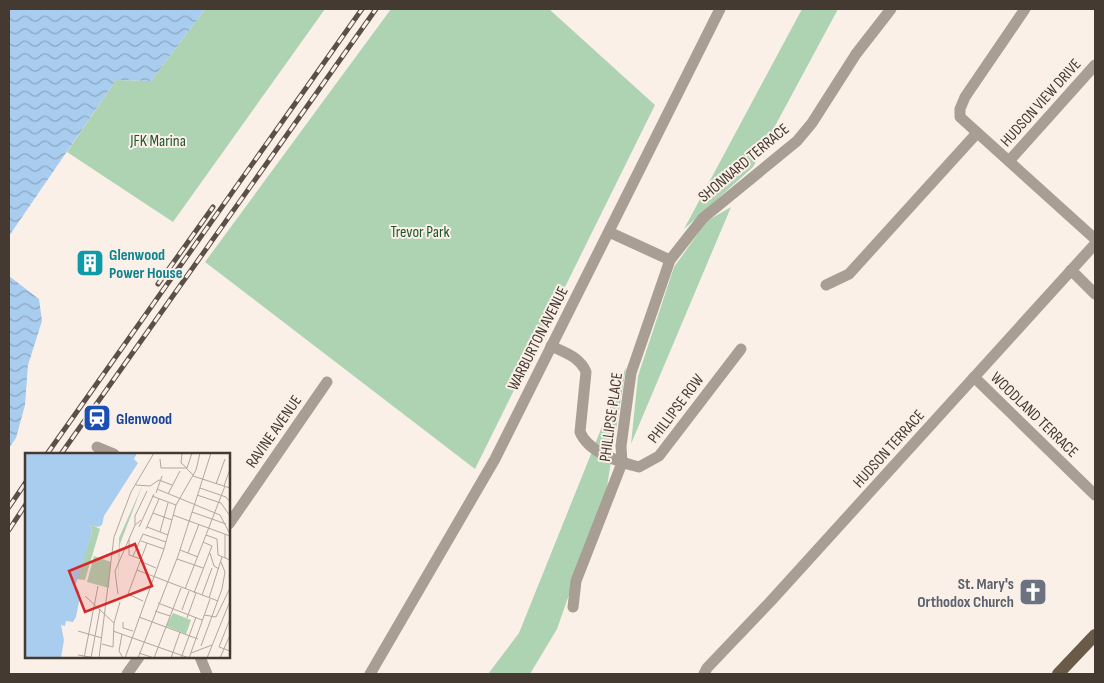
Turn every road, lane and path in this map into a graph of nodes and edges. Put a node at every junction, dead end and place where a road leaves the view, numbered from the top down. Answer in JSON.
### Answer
{"nodes":[{"id":1,"x":720,"y":9,"type":"edge"},
{"id":2,"x":891,"y":9,"type":"edge"},
{"id":3,"x":1025,"y":9,"type":"edge"},
{"id":4,"x":1095,"y":65,"type":"edge"},
{"id":5,"x":978,"y":133,"type":"junction"},
{"id":6,"x":1009,"y":160,"type":"junction"},
{"id":7,"x":610,"y":232,"type":"junction"},
{"id":8,"x":1095,"y":239,"type":"edge"},
{"id":9,"x":1095,"y":244,"type":"edge"},
{"id":10,"x":670,"y":260,"type":"junction"},
{"id":11,"x":1071,"y":270,"type":"junction"},
{"id":12,"x":826,"y":285,"type":"dead end"},
{"id":13,"x":1095,"y":294,"type":"edge"},
{"id":14,"x":551,"y":346,"type":"junction"},
{"id":15,"x":741,"y":349,"type":"dead end"},
{"id":16,"x":974,"y":378,"type":"junction"},
{"id":17,"x":327,"y":382,"type":"dead end"},
{"id":18,"x":97,"y":447,"type":"dead end"},
{"id":19,"x":112,"y":453,"type":"edge"},
{"id":20,"x":622,"y":463,"type":"junction"},
{"id":21,"x":1095,"y":495,"type":"edge"},
{"id":22,"x":230,"y":523,"type":"edge"},
{"id":23,"x":573,"y":607,"type":"dead end"},
{"id":24,"x":1095,"y":634,"type":"edge"},
{"id":25,"x":138,"y":658,"type":"edge"},
{"id":26,"x":200,"y":658,"type":"edge"},
{"id":27,"x":127,"y":674,"type":"edge"},
{"id":28,"x":208,"y":674,"type":"edge"},
{"id":29,"x":370,"y":674,"type":"edge"},
{"id":30,"x":704,"y":674,"type":"edge"},
{"id":31,"x":1058,"y":674,"type":"edge"}],
"edges":[{"from":1,"to":7,"type":"street","name":"WARBURTON AVENUE"},
{"from":2,"to":10,"type":"street","name":"SHONNARD TERRACE"},
{"from":3,"to":5,"type":"street"},
{"from":4,"to":6,"type":"street","name":"HUDSON VIEW DRIVE"},
{"from":5,"to":6,"type":"street"},
{"from":5,"to":12,"type":"street"},
{"from":6,"to":8,"type":"street"},
{"from":7,"to":10,"type":"street"},
{"from":7,"to":14,"type":"street","name":"WARBURTON AVENUE"},
{"from":9,"to":11,"type":"street","name":"HUDSON TERRACE"},
{"from":10,"to":20,"type":"street","name":"PHILLIPSE PLACE"},
{"from":11,"to":13,"type":"street"},
{"from":11,"to":16,"type":"street","name":"HUDSON TERRACE"},
{"from":14,"to":20,"type":"street"},
{"from":14,"to":29,"type":"street","name":"WARBURTON AVENUE"},
{"from":15,"to":20,"type":"street","name":"PHILLIPSE ROW"},
{"from":16,"to":21,"type":"street","name":"WOODLAND TERRACE"},
{"from":16,"to":30,"type":"street","name":"HUDSON TERRACE"},
{"from":17,"to":22,"type":"street","name":"RAVINE AVENUE"},
{"from":18,"to":19,"type":"street"},
{"from":20,"to":23,"type":"street","name":"PHILLIPSE PLACE"},
{"from":24,"to":31,"type":"main road"},
{"from":25,"to":27,"type":"street"},
{"from":26,"to":28,"type":"street"}]}
